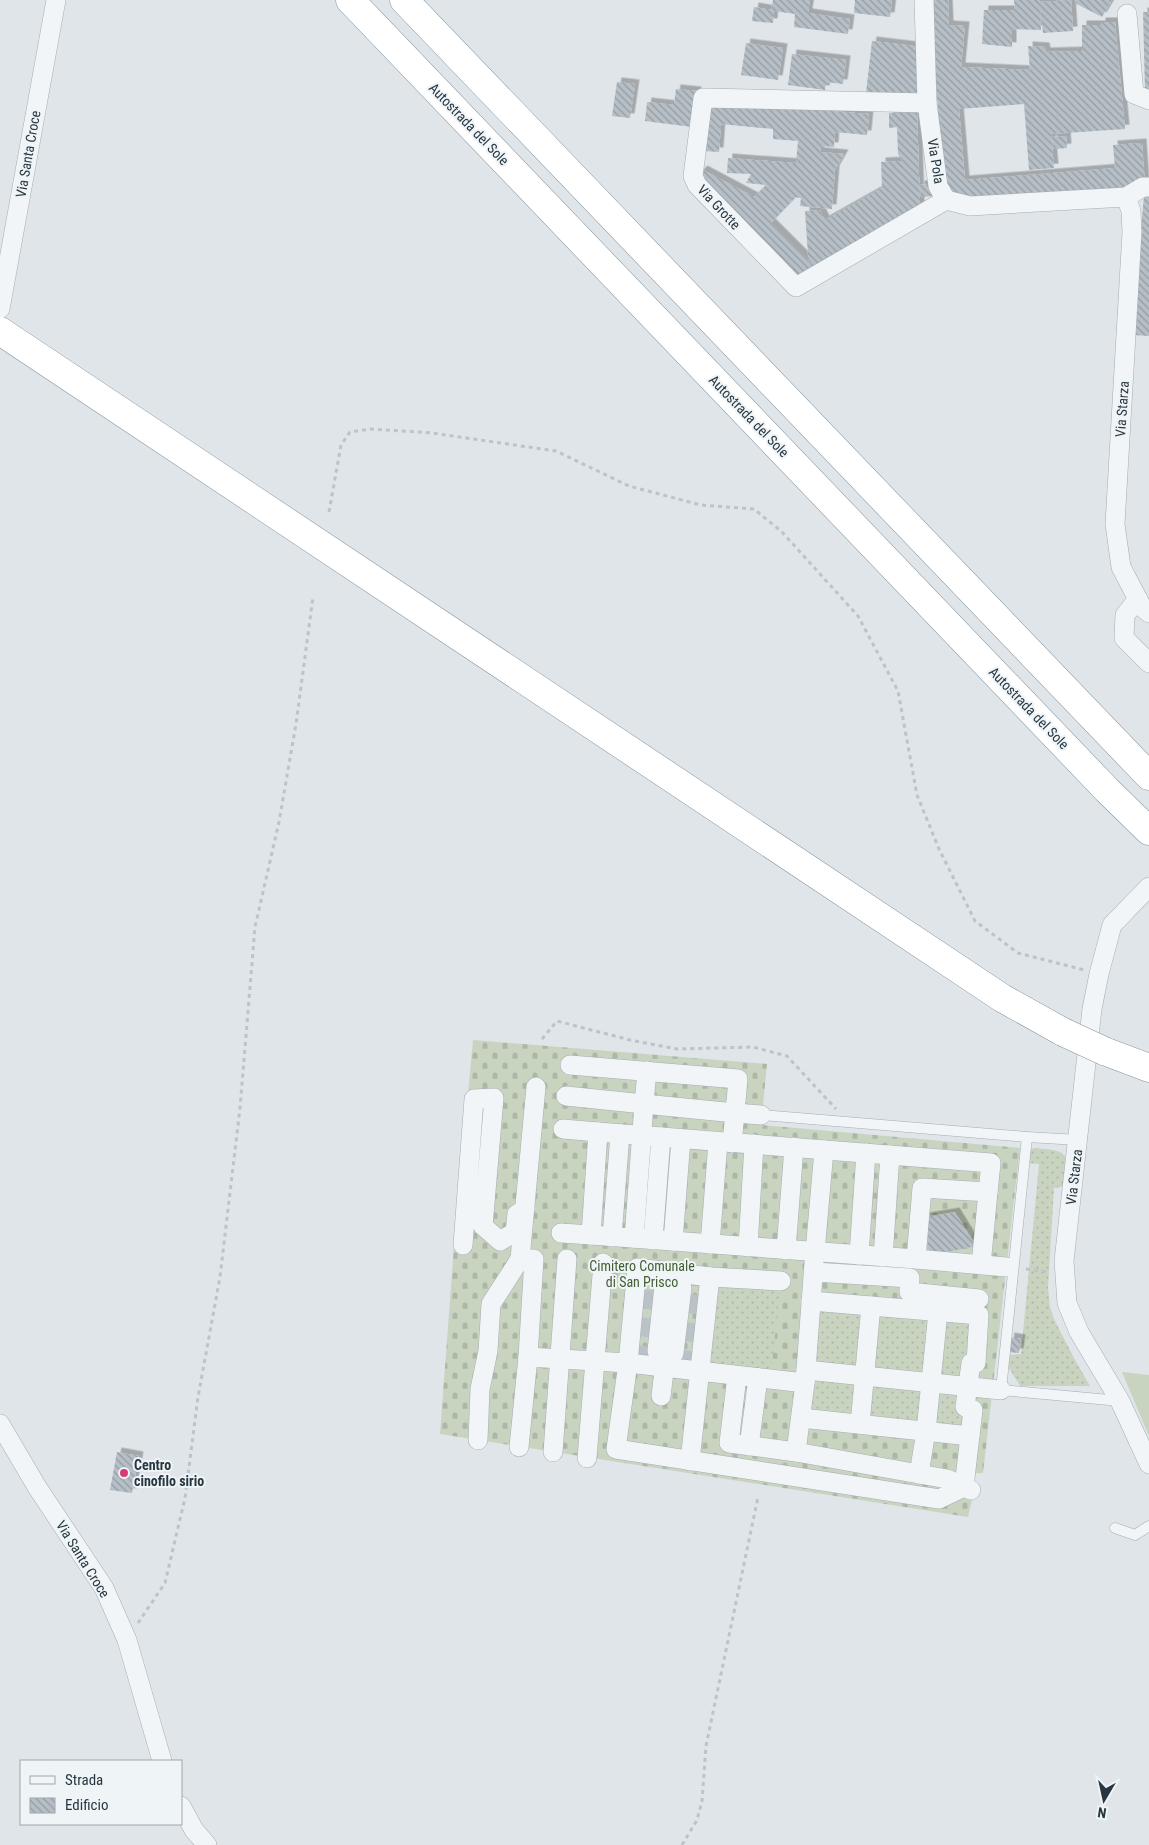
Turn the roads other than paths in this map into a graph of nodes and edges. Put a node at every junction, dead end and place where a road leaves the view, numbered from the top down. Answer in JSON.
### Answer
{"nodes":[{"id":1,"x":56,"y":0,"type":"edge"},
{"id":2,"x":350,"y":0,"type":"edge"},
{"id":3,"x":404,"y":0,"type":"edge"},
{"id":4,"x":924,"y":0,"type":"edge"},
{"id":5,"x":1127,"y":14,"type":"dead end"},
{"id":6,"x":1149,"y":100,"type":"edge"},
{"id":7,"x":927,"y":103,"type":"junction"},
{"id":8,"x":1149,"y":187,"type":"edge"},
{"id":9,"x":1126,"y":197,"type":"junction"},
{"id":10,"x":946,"y":200,"type":"junction"},
{"id":11,"x":0,"y":309,"type":"edge"},
{"id":12,"x":0,"y":330,"type":"edge"},
{"id":13,"x":1144,"y":606,"type":"edge"},
{"id":14,"x":1149,"y":663,"type":"edge"},
{"id":15,"x":1149,"y":776,"type":"edge"},
{"id":16,"x":1149,"y":831,"type":"edge"},
{"id":17,"x":1149,"y":887,"type":"edge"},
{"id":18,"x":570,"y":1065,"type":"dead end"},
{"id":19,"x":1149,"y":1068,"type":"edge"},
{"id":20,"x":647,"y":1071,"type":"junction"},
{"id":21,"x":536,"y":1086,"type":"dead end"},
{"id":22,"x":566,"y":1096,"type":"dead end"},
{"id":23,"x":644,"y":1104,"type":"junction"},
{"id":24,"x":735,"y":1113,"type":"junction"},
{"id":25,"x":762,"y":1115,"type":"joint"},
{"id":26,"x":563,"y":1129,"type":"dead end"},
{"id":27,"x":598,"y":1132,"type":"junction"},
{"id":28,"x":620,"y":1134,"type":"junction"},
{"id":29,"x":642,"y":1136,"type":"junction"},
{"id":30,"x":661,"y":1137,"type":"junction"},
{"id":31,"x":1027,"y":1137,"type":"junction"},
{"id":32,"x":681,"y":1138,"type":"junction"},
{"id":33,"x":1079,"y":1140,"type":"junction"},
{"id":34,"x":725,"y":1142,"type":"junction"},
{"id":35,"x":754,"y":1144,"type":"junction"},
{"id":36,"x":794,"y":1147,"type":"junction"},
{"id":37,"x":824,"y":1150,"type":"junction"},
{"id":38,"x":866,"y":1153,"type":"junction"},
{"id":39,"x":890,"y":1155,"type":"junction"},
{"id":40,"x":925,"y":1158,"type":"junction"},
{"id":41,"x":922,"y":1188,"type":"junction"},
{"id":42,"x":988,"y":1192,"type":"junction"},
{"id":43,"x":524,"y":1209,"type":"junction"},
{"id":44,"x":560,"y":1233,"type":"dead end"},
{"id":45,"x":591,"y":1235,"type":"junction"},
{"id":46,"x":612,"y":1237,"type":"junction"},
{"id":47,"x":634,"y":1238,"type":"junction"},
{"id":48,"x":653,"y":1240,"type":"junction"},
{"id":49,"x":674,"y":1241,"type":"junction"},
{"id":50,"x":710,"y":1244,"type":"junction"},
{"id":51,"x":464,"y":1245,"type":"dead end"},
{"id":52,"x":748,"y":1247,"type":"junction"},
{"id":53,"x":786,"y":1250,"type":"junction"},
{"id":54,"x":859,"y":1255,"type":"junction"},
{"id":55,"x":883,"y":1256,"type":"junction"},
{"id":56,"x":520,"y":1259,"type":"junction"},
{"id":57,"x":568,"y":1259,"type":"dead end"},
{"id":58,"x":916,"y":1259,"type":"junction"},
{"id":59,"x":814,"y":1262,"type":"junction"},
{"id":60,"x":603,"y":1263,"type":"dead end"},
{"id":61,"x":981,"y":1265,"type":"junction"},
{"id":62,"x":1014,"y":1268,"type":"road end"},
{"id":63,"x":710,"y":1277,"type":"junction"},
{"id":64,"x":674,"y":1280,"type":"junction"},
{"id":65,"x":782,"y":1281,"type":"dead end"},
{"id":66,"x":979,"y":1298,"type":"dead end"},
{"id":67,"x":811,"y":1301,"type":"junction"},
{"id":68,"x":871,"y":1306,"type":"junction"},
{"id":69,"x":938,"y":1312,"type":"junction"},
{"id":70,"x":528,"y":1357,"type":"junction"},
{"id":71,"x":560,"y":1359,"type":"junction"},
{"id":72,"x":665,"y":1359,"type":"junction"},
{"id":73,"x":595,"y":1361,"type":"junction"},
{"id":74,"x":628,"y":1363,"type":"junction"},
{"id":75,"x":700,"y":1371,"type":"junction"},
{"id":76,"x":737,"y":1376,"type":"junction"},
{"id":77,"x":865,"y":1376,"type":"junction"},
{"id":78,"x":806,"y":1377,"type":"junction"},
{"id":79,"x":758,"y":1378,"type":"junction"},
{"id":80,"x":931,"y":1383,"type":"junction"},
{"id":81,"x":968,"y":1386,"type":"junction"},
{"id":82,"x":1001,"y":1390,"type":"junction"},
{"id":83,"x":661,"y":1396,"type":"dead end"},
{"id":84,"x":1120,"y":1401,"type":"junction"},
{"id":85,"x":801,"y":1418,"type":"junction"},
{"id":86,"x":0,"y":1424,"type":"edge"},
{"id":87,"x":860,"y":1424,"type":"junction"},
{"id":88,"x":926,"y":1431,"type":"junction"},
{"id":89,"x":970,"y":1436,"type":"junction"},
{"id":90,"x":478,"y":1440,"type":"dead end"},
{"id":91,"x":749,"y":1446,"type":"junction"},
{"id":92,"x":519,"y":1447,"type":"dead end"},
{"id":93,"x":554,"y":1452,"type":"dead end"},
{"id":94,"x":796,"y":1452,"type":"junction"},
{"id":95,"x":587,"y":1458,"type":"dead end"},
{"id":96,"x":690,"y":1461,"type":"junction"},
{"id":97,"x":1149,"y":1464,"type":"edge"},
{"id":98,"x":919,"y":1474,"type":"junction"},
{"id":99,"x":969,"y":1489,"type":"junction"},
{"id":100,"x":1149,"y":1526,"type":"edge"},
{"id":101,"x":1115,"y":1528,"type":"dead end"},
{"id":102,"x":162,"y":1760,"type":"edge"},
{"id":103,"x":182,"y":1808,"type":"edge"},
{"id":104,"x":207,"y":1845,"type":"edge"}],
"edges":[{"from":1,"to":11,"type":"street","name":"Via Santa Croce"},
{"from":2,"to":16,"type":"highway","name":"Autostrada del Sole"},
{"from":3,"to":15,"type":"highway"},
{"from":4,"to":7,"type":"street","name":"Via Pola"},
{"from":5,"to":6,"type":"street"},
{"from":7,"to":10,"type":"street","name":"Via Pola"},
{"from":7,"to":10,"type":"street","name":"Via Grotte"},
{"from":8,"to":9,"type":"street"},
{"from":9,"to":10,"type":"street","name":"Via Pola"},
{"from":9,"to":13,"type":"street","name":"Via Starza"},
{"from":12,"to":19,"type":"highway","bridge":true},
{"from":13,"to":14,"type":"street"},
{"from":17,"to":33,"type":"street","name":"Via Starza"},
{"from":18,"to":20,"type":"street"},
{"from":20,"to":23,"type":"street"},
{"from":20,"to":24,"type":"street"},
{"from":21,"to":43,"type":"street"},
{"from":22,"to":23,"type":"street"},
{"from":23,"to":24,"type":"street"},
{"from":23,"to":29,"type":"street"},
{"from":24,"to":25,"type":"street"},
{"from":24,"to":34,"type":"street"},
{"from":25,"to":31,"type":"lane"},
{"from":26,"to":27,"type":"street"},
{"from":27,"to":28,"type":"street"},
{"from":27,"to":45,"type":"street"},
{"from":28,"to":29,"type":"street"},
{"from":28,"to":46,"type":"street"},
{"from":29,"to":30,"type":"street"},
{"from":29,"to":47,"type":"street"},
{"from":30,"to":32,"type":"street"},
{"from":30,"to":48,"type":"street"},
{"from":31,"to":33,"type":"lane"},
{"from":31,"to":82,"type":"lane"},
{"from":32,"to":34,"type":"street"},
{"from":32,"to":49,"type":"street"},
{"from":33,"to":84,"type":"street","name":"Via Starza"},
{"from":34,"to":35,"type":"street"},
{"from":34,"to":50,"type":"street"},
{"from":35,"to":36,"type":"street"},
{"from":35,"to":52,"type":"street"},
{"from":36,"to":37,"type":"street"},
{"from":36,"to":53,"type":"street"},
{"from":37,"to":38,"type":"street"},
{"from":37,"to":59,"type":"street"},
{"from":38,"to":39,"type":"street"},
{"from":38,"to":54,"type":"street"},
{"from":39,"to":40,"type":"street"},
{"from":39,"to":55,"type":"street"},
{"from":40,"to":41,"type":"street"},
{"from":40,"to":42,"type":"street"},
{"from":41,"to":42,"type":"street"},
{"from":41,"to":58,"type":"street"},
{"from":42,"to":61,"type":"street"},
{"from":43,"to":51,"type":"street"},
{"from":43,"to":56,"type":"street"},
{"from":44,"to":45,"type":"street"},
{"from":45,"to":46,"type":"street"},
{"from":46,"to":47,"type":"street"},
{"from":47,"to":48,"type":"street"},
{"from":48,"to":49,"type":"street"},
{"from":49,"to":50,"type":"street"},
{"from":50,"to":52,"type":"street"},
{"from":52,"to":53,"type":"street"},
{"from":53,"to":59,"type":"street"},
{"from":54,"to":55,"type":"street"},
{"from":54,"to":59,"type":"street"},
{"from":55,"to":58,"type":"street"},
{"from":56,"to":70,"type":"street"},
{"from":56,"to":90,"type":"street"},
{"from":57,"to":71,"type":"street"},
{"from":58,"to":61,"type":"street"},
{"from":59,"to":66,"type":"street"},
{"from":59,"to":67,"type":"street"},
{"from":60,"to":73,"type":"street"},
{"from":61,"to":62,"type":"street"},
{"from":63,"to":64,"type":"street"},
{"from":63,"to":65,"type":"street"},
{"from":63,"to":75,"type":"street"},
{"from":64,"to":72,"type":"street"},
{"from":64,"to":74,"type":"street"},
{"from":67,"to":68,"type":"street"},
{"from":67,"to":78,"type":"street"},
{"from":68,"to":69,"type":"street"},
{"from":68,"to":77,"type":"street"},
{"from":69,"to":80,"type":"street"},
{"from":69,"to":81,"type":"street"},
{"from":70,"to":71,"type":"street"},
{"from":70,"to":92,"type":"street"},
{"from":71,"to":73,"type":"street"},
{"from":71,"to":93,"type":"street"},
{"from":72,"to":74,"type":"street"},
{"from":72,"to":75,"type":"street"},
{"from":72,"to":83,"type":"street"},
{"from":73,"to":74,"type":"street"},
{"from":73,"to":95,"type":"street"},
{"from":74,"to":96,"type":"street"},
{"from":75,"to":76,"type":"street"},
{"from":75,"to":96,"type":"street"},
{"from":76,"to":79,"type":"street"},
{"from":76,"to":91,"type":"street"},
{"from":77,"to":78,"type":"street"},
{"from":77,"to":80,"type":"street"},
{"from":77,"to":87,"type":"street"},
{"from":78,"to":79,"type":"street"},
{"from":78,"to":85,"type":"street"},
{"from":79,"to":91,"type":"street"},
{"from":80,"to":81,"type":"street"},
{"from":80,"to":88,"type":"street"},
{"from":81,"to":82,"type":"street"},
{"from":81,"to":89,"type":"street"},
{"from":82,"to":84,"type":"lane"},
{"from":84,"to":97,"type":"street","name":"Via Starza"},
{"from":85,"to":87,"type":"street"},
{"from":85,"to":94,"type":"street"},
{"from":86,"to":102,"type":"street","name":"Via Santa Croce"},
{"from":87,"to":88,"type":"street"},
{"from":88,"to":89,"type":"street"},
{"from":88,"to":98,"type":"street"},
{"from":89,"to":99,"type":"street"},
{"from":91,"to":94,"type":"street"},
{"from":94,"to":98,"type":"street"},
{"from":96,"to":99,"type":"street"},
{"from":98,"to":99,"type":"street"},
{"from":100,"to":101,"type":"lane"},
{"from":103,"to":104,"type":"street"}]}
